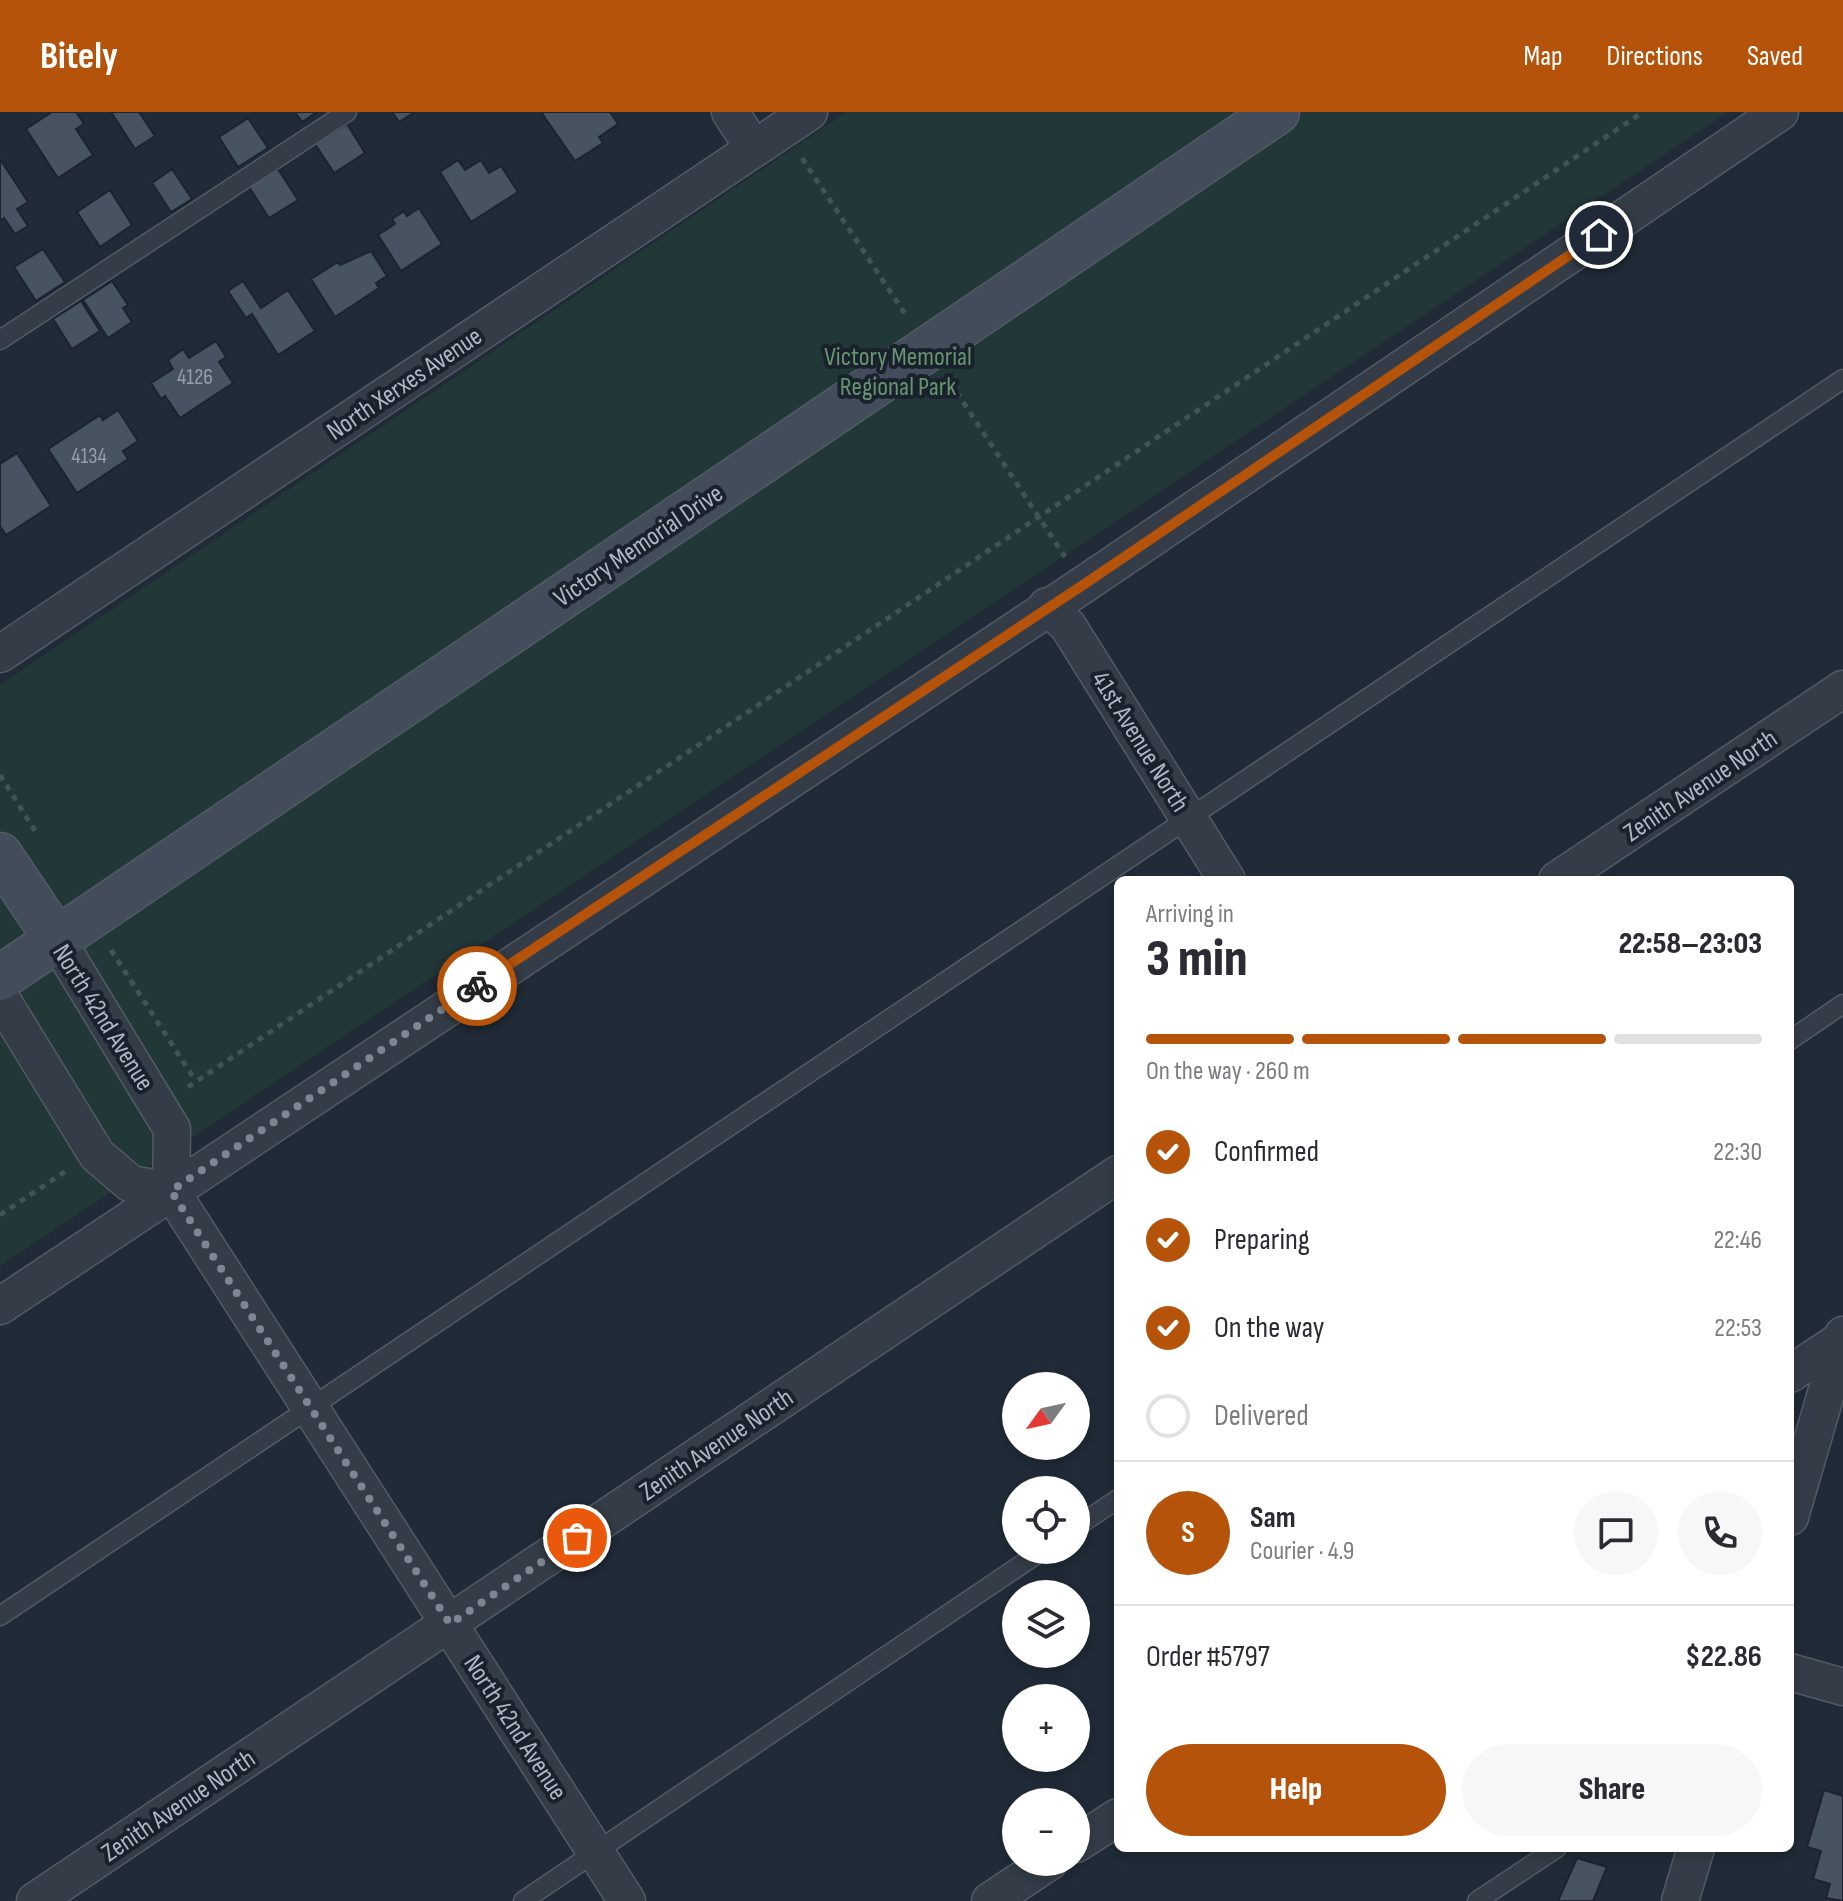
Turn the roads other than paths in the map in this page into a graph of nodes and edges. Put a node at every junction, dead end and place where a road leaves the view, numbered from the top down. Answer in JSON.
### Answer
{"nodes":[{"id":1,"x":347,"y":112,"type":"edge"},
{"id":2,"x":730,"y":112,"type":"edge"},
{"id":3,"x":809,"y":112,"type":"edge"},
{"id":4,"x":1277,"y":112,"type":"edge"},
{"id":5,"x":1780,"y":112,"type":"edge"},
{"id":6,"x":754,"y":149,"type":"junction"},
{"id":7,"x":0,"y":340,"type":"edge"},
{"id":8,"x":1843,"y":379,"type":"edge"},
{"id":9,"x":1047,"y":606,"type":"junction"},
{"id":10,"x":0,"y":654,"type":"edge"},
{"id":11,"x":1843,"y":689,"type":"edge"},
{"id":12,"x":1189,"y":816,"type":"junction"},
{"id":13,"x":0,"y":855,"type":"edge"},
{"id":14,"x":1225,"y":876,"type":"edge"},
{"id":15,"x":1563,"y":876,"type":"edge"},
{"id":16,"x":57,"y":940,"type":"junction"},
{"id":17,"x":0,"y":978,"type":"edge"},
{"id":18,"x":0,"y":997,"type":"edge"},
{"id":19,"x":1843,"y":1004,"type":"edge"},
{"id":20,"x":1794,"y":1037,"type":"edge"},
{"id":21,"x":1114,"y":1177,"type":"edge"},
{"id":22,"x":171,"y":1191,"type":"junction"},
{"id":23,"x":0,"y":1306,"type":"edge"},
{"id":24,"x":1842,"y":1338,"type":"edge"},
{"id":25,"x":1794,"y":1371,"type":"edge"},
{"id":26,"x":311,"y":1407,"type":"junction"},
{"id":27,"x":1114,"y":1502,"type":"edge"},
{"id":28,"x":1794,"y":1503,"type":"edge"},
{"id":29,"x":1090,"y":1518,"type":"edge"},
{"id":30,"x":1022,"y":1564,"type":"edge"},
{"id":31,"x":0,"y":1616,"type":"edge"},
{"id":32,"x":450,"y":1624,"type":"junction"},
{"id":33,"x":1794,"y":1673,"type":"edge"},
{"id":34,"x":1843,"y":1687,"type":"edge"},
{"id":35,"x":1114,"y":1820,"type":"edge"},
{"id":36,"x":1090,"y":1835,"type":"edge"},
{"id":37,"x":1551,"y":1852,"type":"edge"},
{"id":38,"x":1695,"y":1852,"type":"edge"},
{"id":39,"x":596,"y":1853,"type":"junction"},
{"id":40,"x":1028,"y":1876,"type":"edge"},
{"id":41,"x":35,"y":1901,"type":"edge"},
{"id":42,"x":523,"y":1901,"type":"edge"},
{"id":43,"x":627,"y":1901,"type":"edge"},
{"id":44,"x":990,"y":1901,"type":"edge"},
{"id":45,"x":1477,"y":1901,"type":"edge"},
{"id":46,"x":1680,"y":1901,"type":"edge"}],
"edges":[{"from":1,"to":7,"type":"lane"},
{"from":2,"to":6,"type":"street"},
{"from":3,"to":6,"type":"street","name":"North Xerxes Avenue"},
{"from":4,"to":16,"type":"street","name":"Victory Memorial Drive"},
{"from":5,"to":9,"type":"street"},
{"from":6,"to":10,"type":"street","name":"North Xerxes Avenue"},
{"from":8,"to":12,"type":"lane"},
{"from":9,"to":12,"type":"street","name":"41st Avenue North"},
{"from":9,"to":22,"type":"street"},
{"from":11,"to":15,"type":"street","name":"Zenith Avenue North"},
{"from":12,"to":14,"type":"street","name":"41st Avenue North"},
{"from":12,"to":26,"type":"lane"},
{"from":13,"to":16,"type":"street","name":"North 42nd Avenue"},
{"from":16,"to":17,"type":"street","name":"Victory Memorial Drive"},
{"from":16,"to":22,"type":"street","name":"North 42nd Avenue"},
{"from":18,"to":22,"type":"street"},
{"from":19,"to":20,"type":"lane"},
{"from":21,"to":32,"type":"street","name":"Zenith Avenue North"},
{"from":22,"to":23,"type":"street"},
{"from":22,"to":26,"type":"street","name":"North 42nd Avenue"},
{"from":24,"to":25,"type":"street"},
{"from":24,"to":28,"type":"street"},
{"from":26,"to":31,"type":"lane"},
{"from":26,"to":32,"type":"street","name":"North 42nd Avenue"},
{"from":27,"to":29,"type":"lane"},
{"from":30,"to":39,"type":"lane"},
{"from":32,"to":39,"type":"street","name":"North 42nd Avenue"},
{"from":32,"to":41,"type":"street","name":"Zenith Avenue North"},
{"from":33,"to":34,"type":"street"},
{"from":35,"to":36,"type":"street"},
{"from":37,"to":45,"type":"lane"},
{"from":38,"to":46,"type":"street"},
{"from":39,"to":42,"type":"lane"},
{"from":39,"to":43,"type":"street","name":"North 42nd Avenue"},
{"from":40,"to":44,"type":"street"}]}
